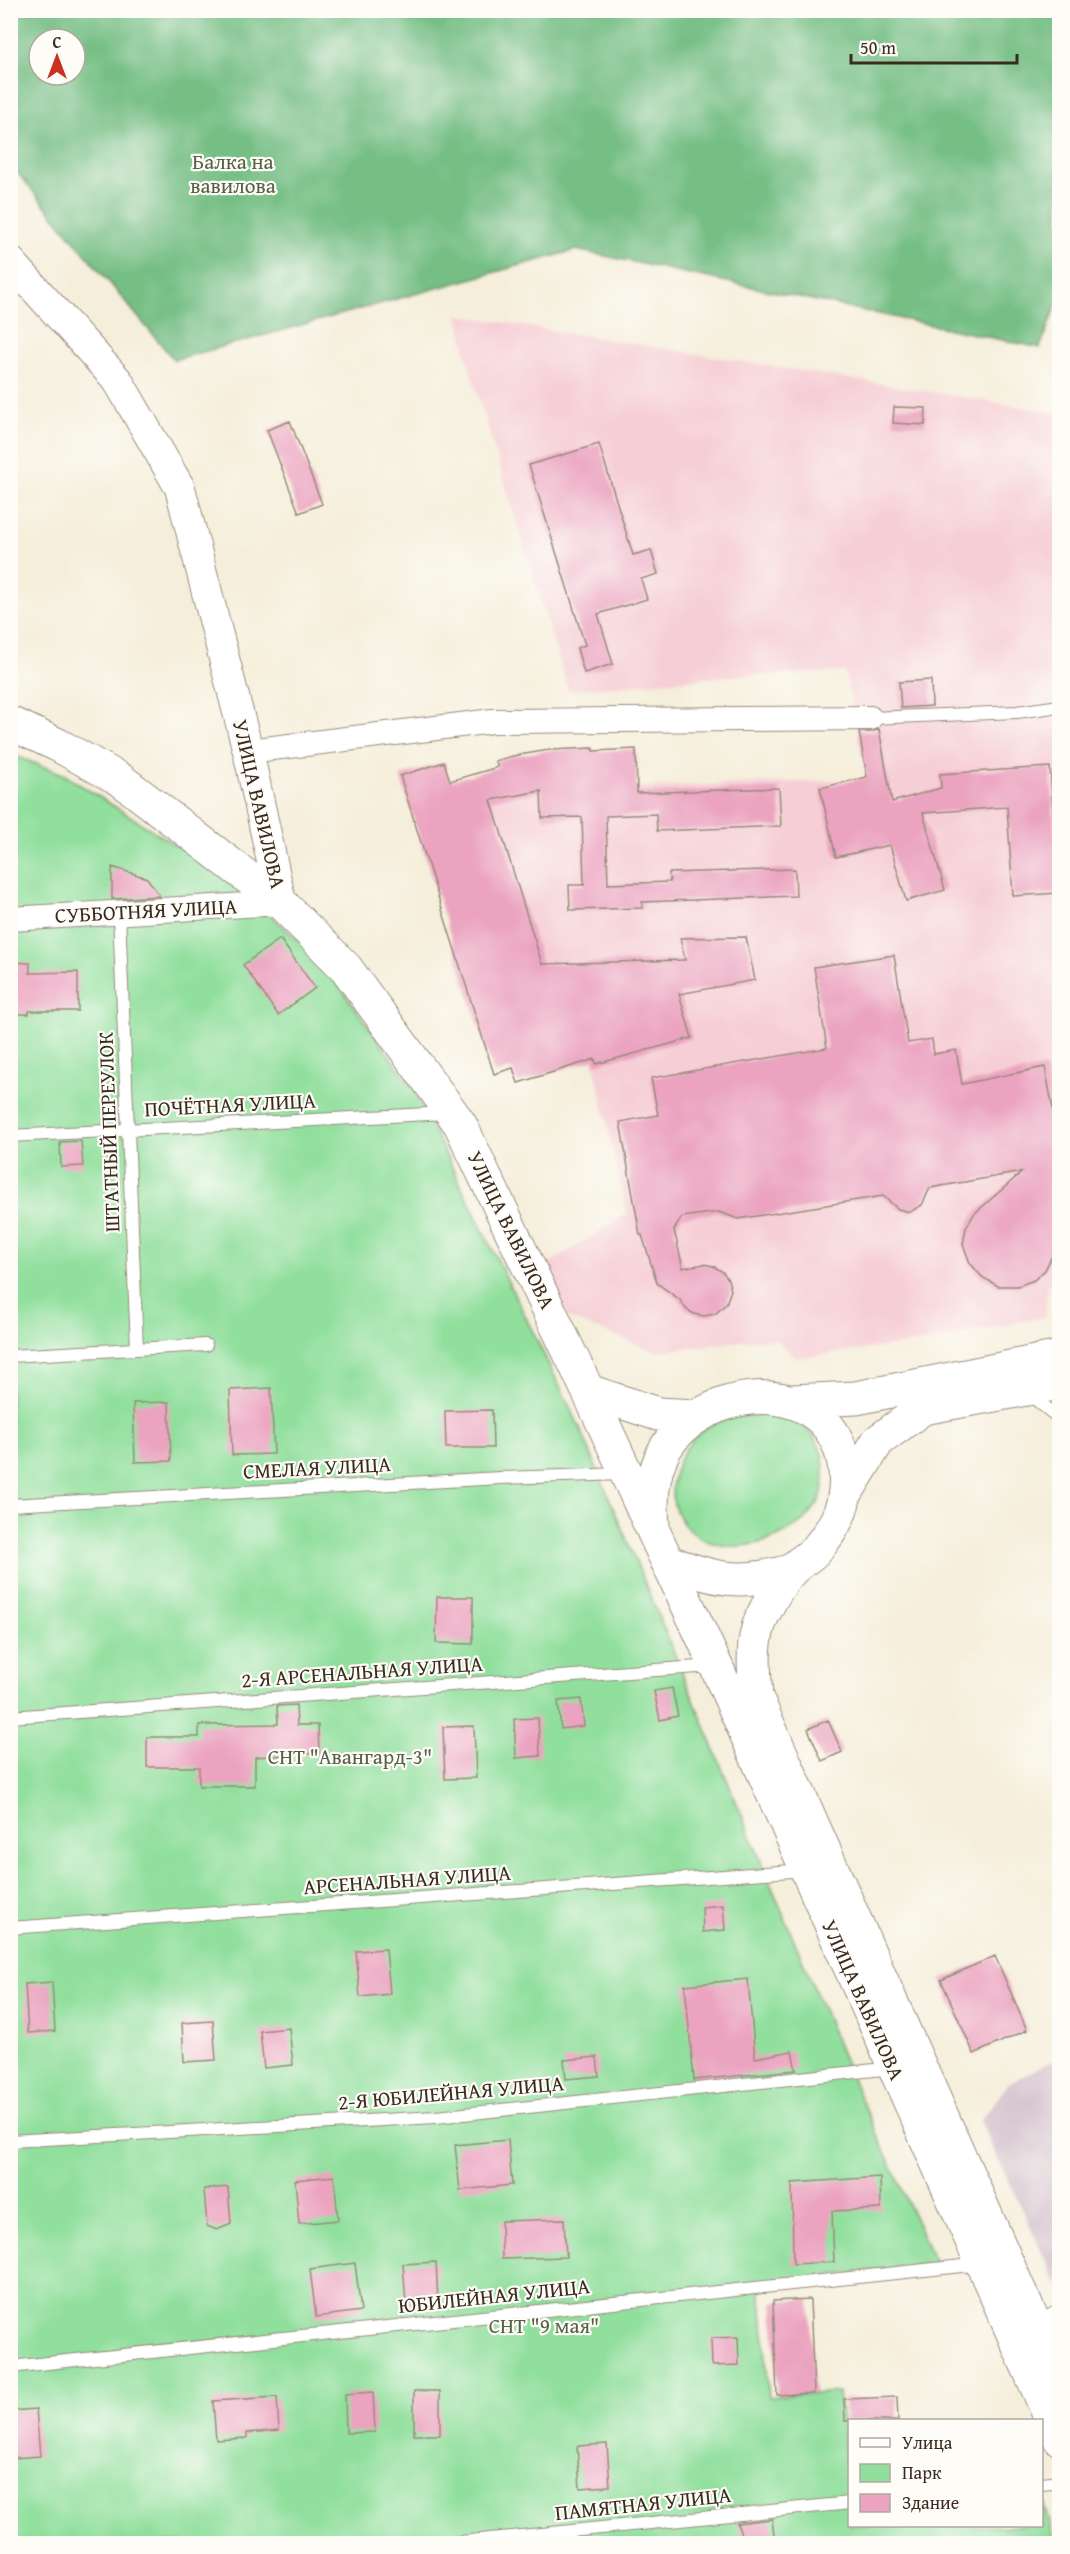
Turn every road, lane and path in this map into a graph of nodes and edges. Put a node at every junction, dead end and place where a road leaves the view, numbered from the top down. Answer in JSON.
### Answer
{"nodes":[{"id":1,"x":10,"y":261,"type":"edge"},
{"id":2,"x":1059,"y":706,"type":"edge"},
{"id":3,"x":870,"y":718,"type":"joint"},
{"id":4,"x":10,"y":723,"type":"edge"},
{"id":5,"x":248,"y":751,"type":"junction"},
{"id":6,"x":281,"y":903,"type":"junction"},
{"id":7,"x":119,"y":913,"type":"junction"},
{"id":8,"x":10,"y":919,"type":"edge"},
{"id":9,"x":451,"y":1112,"type":"junction"},
{"id":10,"x":128,"y":1130,"type":"junction"},
{"id":11,"x":10,"y":1136,"type":"edge"},
{"id":12,"x":206,"y":1345,"type":"dead end"},
{"id":13,"x":137,"y":1349,"type":"junction"},
{"id":14,"x":10,"y":1356,"type":"edge"},
{"id":15,"x":1059,"y":1358,"type":"edge"},
{"id":16,"x":1059,"y":1383,"type":"edge"},
{"id":17,"x":1023,"y":1390,"type":"junction"},
{"id":18,"x":588,"y":1391,"type":"junction"},
{"id":19,"x":792,"y":1401,"type":"junction"},
{"id":20,"x":696,"y":1416,"type":"junction"},
{"id":21,"x":1059,"y":1419,"type":"edge"},
{"id":22,"x":626,"y":1474,"type":"junction"},
{"id":23,"x":846,"y":1492,"type":"junction"},
{"id":24,"x":10,"y":1505,"type":"edge"},
{"id":25,"x":661,"y":1547,"type":"junction"},
{"id":26,"x":790,"y":1571,"type":"junction"},
{"id":27,"x":716,"y":1666,"type":"junction"},
{"id":28,"x":10,"y":1717,"type":"edge"},
{"id":29,"x":806,"y":1869,"type":"junction"},
{"id":30,"x":10,"y":1928,"type":"edge"},
{"id":31,"x":893,"y":2068,"type":"junction"},
{"id":32,"x":10,"y":2141,"type":"edge"},
{"id":33,"x":982,"y":2264,"type":"junction"},
{"id":34,"x":1048,"y":2323,"type":"edge"},
{"id":35,"x":10,"y":2367,"type":"edge"},
{"id":36,"x":1057,"y":2371,"type":"edge"},
{"id":37,"x":1059,"y":2439,"type":"edge"},
{"id":38,"x":1059,"y":2482,"type":"edge"},
{"id":39,"x":1043,"y":2484,"type":"edge"},
{"id":40,"x":848,"y":2503,"type":"edge"},
{"id":41,"x":441,"y":2544,"type":"edge"}],
"edges":[{"from":1,"to":5,"type":"street","name":"УЛИЦА ВАВИЛОВА"},
{"from":2,"to":3,"type":"lane"},
{"from":3,"to":5,"type":"street"},
{"from":4,"to":6,"type":"main road"},
{"from":5,"to":6,"type":"street","name":"УЛИЦА ВАВИЛОВА"},
{"from":6,"to":7,"type":"street","name":"СУББОТНЯЯ УЛИЦА"},
{"from":6,"to":9,"type":"main road","name":"УЛИЦА ВАВИЛОВА"},
{"from":7,"to":8,"type":"street","name":"СУББОТНЯЯ УЛИЦА"},
{"from":7,"to":10,"type":"lane","name":"ШТАТНЫЙ ПЕРЕУЛОК"},
{"from":9,"to":10,"type":"lane","name":"ПОЧЁТНАЯ УЛИЦА"},
{"from":9,"to":18,"type":"main road","name":"УЛИЦА ВАВИЛОВА"},
{"from":10,"to":11,"type":"lane","name":"ПОЧЁТНАЯ УЛИЦА"},
{"from":10,"to":13,"type":"lane","name":"ШТАТНЫЙ ПЕРЕУЛОК"},
{"from":12,"to":13,"type":"lane"},
{"from":13,"to":14,"type":"lane"},
{"from":15,"to":19,"type":"main road"},
{"from":16,"to":17,"type":"main road"},
{"from":17,"to":21,"type":"lane"},
{"from":17,"to":23,"type":"main road"},
{"from":18,"to":20,"type":"main road","name":"УЛИЦА ВАВИЛОВА"},
{"from":18,"to":22,"type":"main road","name":"УЛИЦА ВАВИЛОВА"},
{"from":19,"to":20,"type":"main road","name":"УЛИЦА ВАВИЛОВА"},
{"from":19,"to":23,"type":"main road","name":"УЛИЦА ВАВИЛОВА"},
{"from":20,"to":25,"type":"main road","name":"УЛИЦА ВАВИЛОВА"},
{"from":22,"to":24,"type":"lane","name":"СМЕЛАЯ УЛИЦА"},
{"from":22,"to":25,"type":"main road","name":"УЛИЦА ВАВИЛОВА"},
{"from":23,"to":26,"type":"main road","name":"УЛИЦА ВАВИЛОВА"},
{"from":25,"to":26,"type":"main road","name":"УЛИЦА ВАВИЛОВА"},
{"from":25,"to":27,"type":"main road","name":"УЛИЦА ВАВИЛОВА"},
{"from":26,"to":34,"type":"main road","name":"УЛИЦА ВАВИЛОВА"},
{"from":27,"to":28,"type":"lane","name":"2-Я АРСЕНАЛЬНАЯ УЛИЦА"},
{"from":27,"to":29,"type":"main road","name":"УЛИЦА ВАВИЛОВА"},
{"from":29,"to":30,"type":"lane","name":"АРСЕНАЛЬНАЯ УЛИЦА"},
{"from":29,"to":31,"type":"main road","name":"УЛИЦА ВАВИЛОВА"},
{"from":31,"to":32,"type":"lane","name":"2-Я ЮБИЛЕЙНАЯ УЛИЦА"},
{"from":31,"to":33,"type":"main road","name":"УЛИЦА ВАВИЛОВА"},
{"from":33,"to":35,"type":"lane","name":"ЮБИЛЕЙНАЯ УЛИЦА"},
{"from":33,"to":37,"type":"main road","name":"УЛИЦА ВАВИЛОВА"},
{"from":34,"to":36,"type":"main road","name":"УЛИЦА ВАВИЛОВА"},
{"from":38,"to":39,"type":"lane"},
{"from":40,"to":41,"type":"lane","name":"ПАМЯТНАЯ УЛИЦА"}]}
